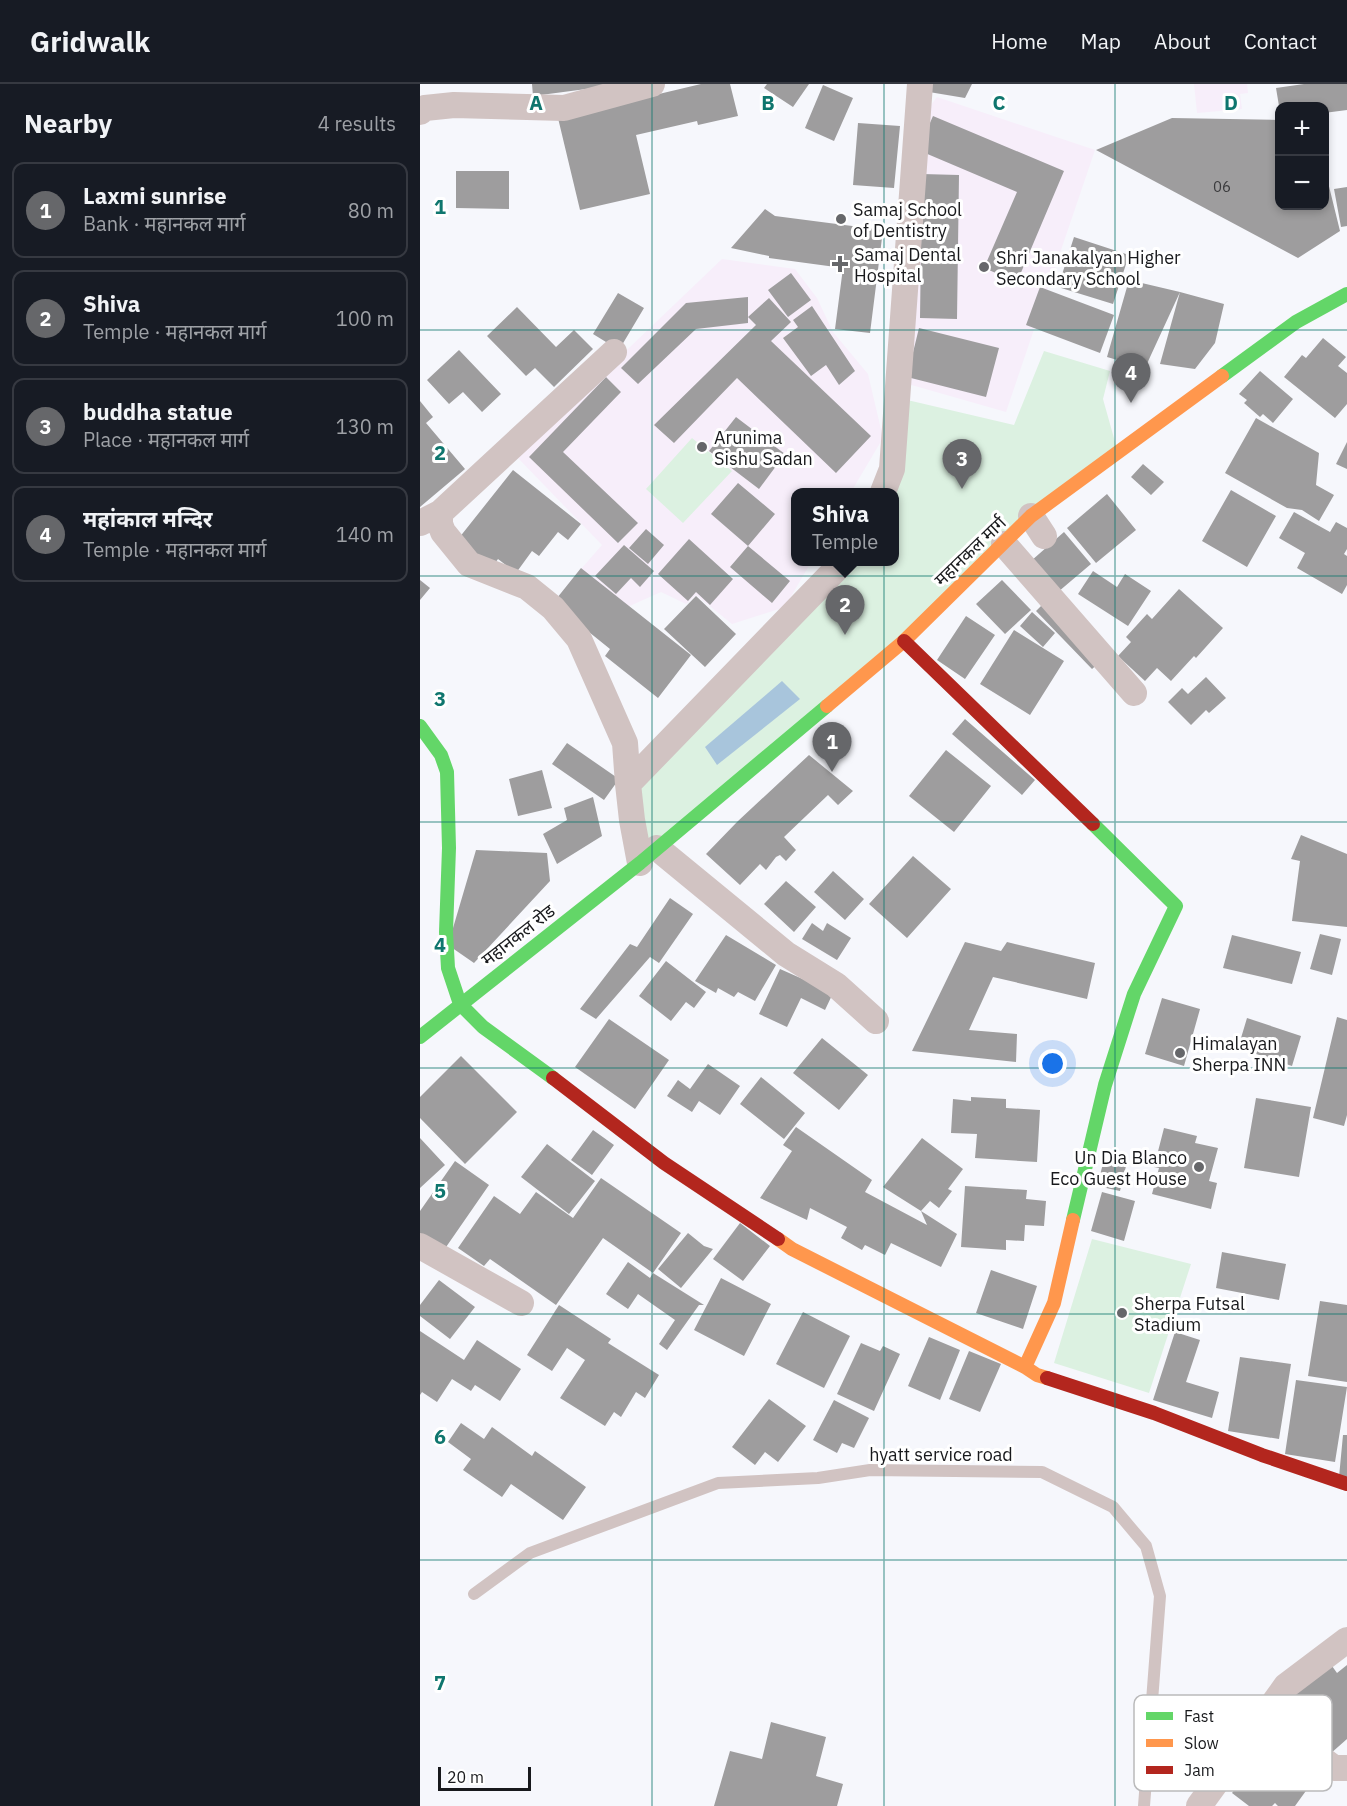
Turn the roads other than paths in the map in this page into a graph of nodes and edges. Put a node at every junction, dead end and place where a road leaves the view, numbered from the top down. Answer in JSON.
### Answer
{"nodes":[{"id":1,"x":652,"y":84,"type":"edge"},
{"id":2,"x":920,"y":84,"type":"edge"},
{"id":3,"x":420,"y":112,"type":"edge"},
{"id":4,"x":1347,"y":294,"type":"edge"},
{"id":5,"x":614,"y":352,"type":"dead end"},
{"id":6,"x":885,"y":488,"type":"edge"},
{"id":7,"x":430,"y":518,"type":"edge"},
{"id":8,"x":1004,"y":544,"type":"junction"},
{"id":9,"x":838,"y":566,"type":"edge"},
{"id":10,"x":904,"y":641,"type":"junction"},
{"id":11,"x":1134,"y":693,"type":"dead end"},
{"id":12,"x":420,"y":726,"type":"edge"},
{"id":13,"x":628,"y":784,"type":"junction"},
{"id":14,"x":648,"y":856,"type":"junction"},
{"id":15,"x":460,"y":1004,"type":"junction"},
{"id":16,"x":876,"y":1021,"type":"dead end"},
{"id":17,"x":420,"y":1037,"type":"edge"},
{"id":18,"x":420,"y":1246,"type":"edge"},
{"id":19,"x":521,"y":1303,"type":"dead end"},
{"id":20,"x":1025,"y":1367,"type":"junction"},
{"id":21,"x":1347,"y":1484,"type":"edge"},
{"id":22,"x":474,"y":1594,"type":"dead end"},
{"id":23,"x":1347,"y":1640,"type":"edge"},
{"id":24,"x":1152,"y":1695,"type":"edge"},
{"id":25,"x":1280,"y":1695,"type":"edge"},
{"id":26,"x":1332,"y":1767,"type":"edge"},
{"id":27,"x":1347,"y":1768,"type":"edge"},
{"id":28,"x":1145,"y":1791,"type":"edge"},
{"id":29,"x":1210,"y":1791,"type":"edge"},
{"id":30,"x":1144,"y":1806,"type":"edge"},
{"id":31,"x":1199,"y":1806,"type":"edge"}],
"edges":[{"from":1,"to":3,"type":"street"},
{"from":2,"to":6,"type":"street"},
{"from":4,"to":8,"type":"street","name":"महानकल मार्ग"},
{"from":5,"to":7,"type":"street"},
{"from":7,"to":13,"type":"street"},
{"from":8,"to":10,"type":"street","name":"महानकल मार्ग"},
{"from":8,"to":11,"type":"street"},
{"from":9,"to":13,"type":"street"},
{"from":10,"to":14,"type":"street","name":"महानकल मार्ग"},
{"from":10,"to":20,"type":"street"},
{"from":12,"to":15,"type":"street"},
{"from":13,"to":14,"type":"street"},
{"from":14,"to":15,"type":"street","name":"महानकल रोड"},
{"from":14,"to":16,"type":"street"},
{"from":15,"to":17,"type":"street","name":"महानकल रोड"},
{"from":15,"to":20,"type":"street"},
{"from":18,"to":19,"type":"street"},
{"from":20,"to":21,"type":"street"},
{"from":22,"to":24,"type":"lane","name":"hyatt service road"},
{"from":23,"to":25,"type":"street"},
{"from":26,"to":27,"type":"street"},
{"from":28,"to":30,"type":"lane","name":"hyatt service road"},
{"from":29,"to":31,"type":"street"}]}
